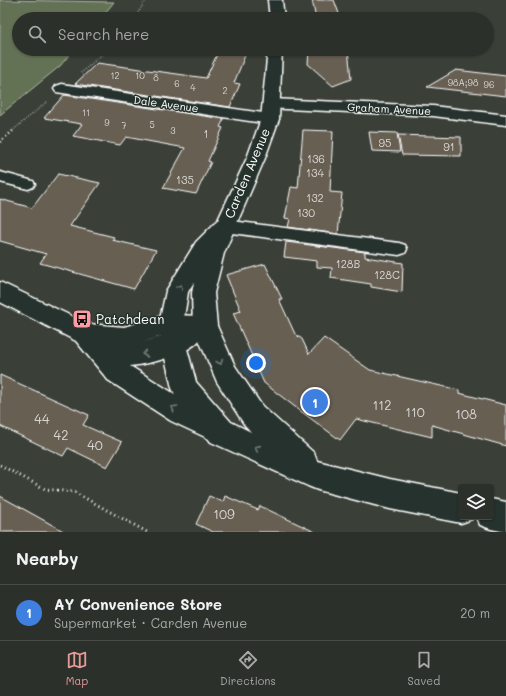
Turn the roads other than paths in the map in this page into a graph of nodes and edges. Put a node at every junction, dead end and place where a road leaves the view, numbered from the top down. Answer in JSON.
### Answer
{"nodes":[{"id":1,"x":275,"y":0,"type":"edge"},
{"id":2,"x":276,"y":12,"type":"edge"},
{"id":3,"x":274,"y":56,"type":"edge"},
{"id":4,"x":62,"y":89,"type":"dead end"},
{"id":5,"x":270,"y":112,"type":"junction"},
{"id":6,"x":506,"y":120,"type":"edge"},
{"id":7,"x":0,"y":177,"type":"edge"},
{"id":8,"x":28,"y":184,"type":"dead end"},
{"id":9,"x":224,"y":226,"type":"junction"},
{"id":10,"x":399,"y":249,"type":"dead end"},
{"id":11,"x":0,"y":291,"type":"edge"},
{"id":12,"x":205,"y":326,"type":"junction"},
{"id":13,"x":85,"y":334,"type":"junction"},
{"id":14,"x":172,"y":335,"type":"junction"},
{"id":15,"x":104,"y":355,"type":"junction"},
{"id":16,"x":221,"y":432,"type":"junction"},
{"id":17,"x":318,"y":476,"type":"junction"},
{"id":18,"x":458,"y":507,"type":"edge"},
{"id":19,"x":494,"y":515,"type":"edge"},
{"id":20,"x":506,"y":517,"type":"edge"}],
"edges":[{"from":1,"to":2,"type":"street"},
{"from":3,"to":5,"type":"street","name":"Carden Avenue"},
{"from":4,"to":5,"type":"street","name":"Dale Avenue"},
{"from":5,"to":6,"type":"street","name":"Graham Avenue"},
{"from":5,"to":9,"type":"street","name":"Carden Avenue"},
{"from":7,"to":8,"type":"lane"},
{"from":9,"to":10,"type":"lane"},
{"from":9,"to":12,"type":"street","name":"Carden Avenue"},
{"from":14,"to":9,"type":"street","name":"Carden Avenue","one_way":true},
{"from":11,"to":13,"type":"street"},
{"from":12,"to":14,"type":"street"},
{"from":12,"to":17,"type":"street","name":"Carden Avenue","one_way":true},
{"from":13,"to":14,"type":"street"},
{"from":13,"to":15,"type":"street"},
{"from":14,"to":15,"type":"street","one_way":true},
{"from":14,"to":16,"type":"street","name":"Carden Avenue"},
{"from":16,"to":15,"type":"street","one_way":true},
{"from":17,"to":16,"type":"street","name":"Carden Avenue","one_way":true},
{"from":17,"to":18,"type":"street","name":"Carden Avenue"},
{"from":19,"to":20,"type":"street"}]}
